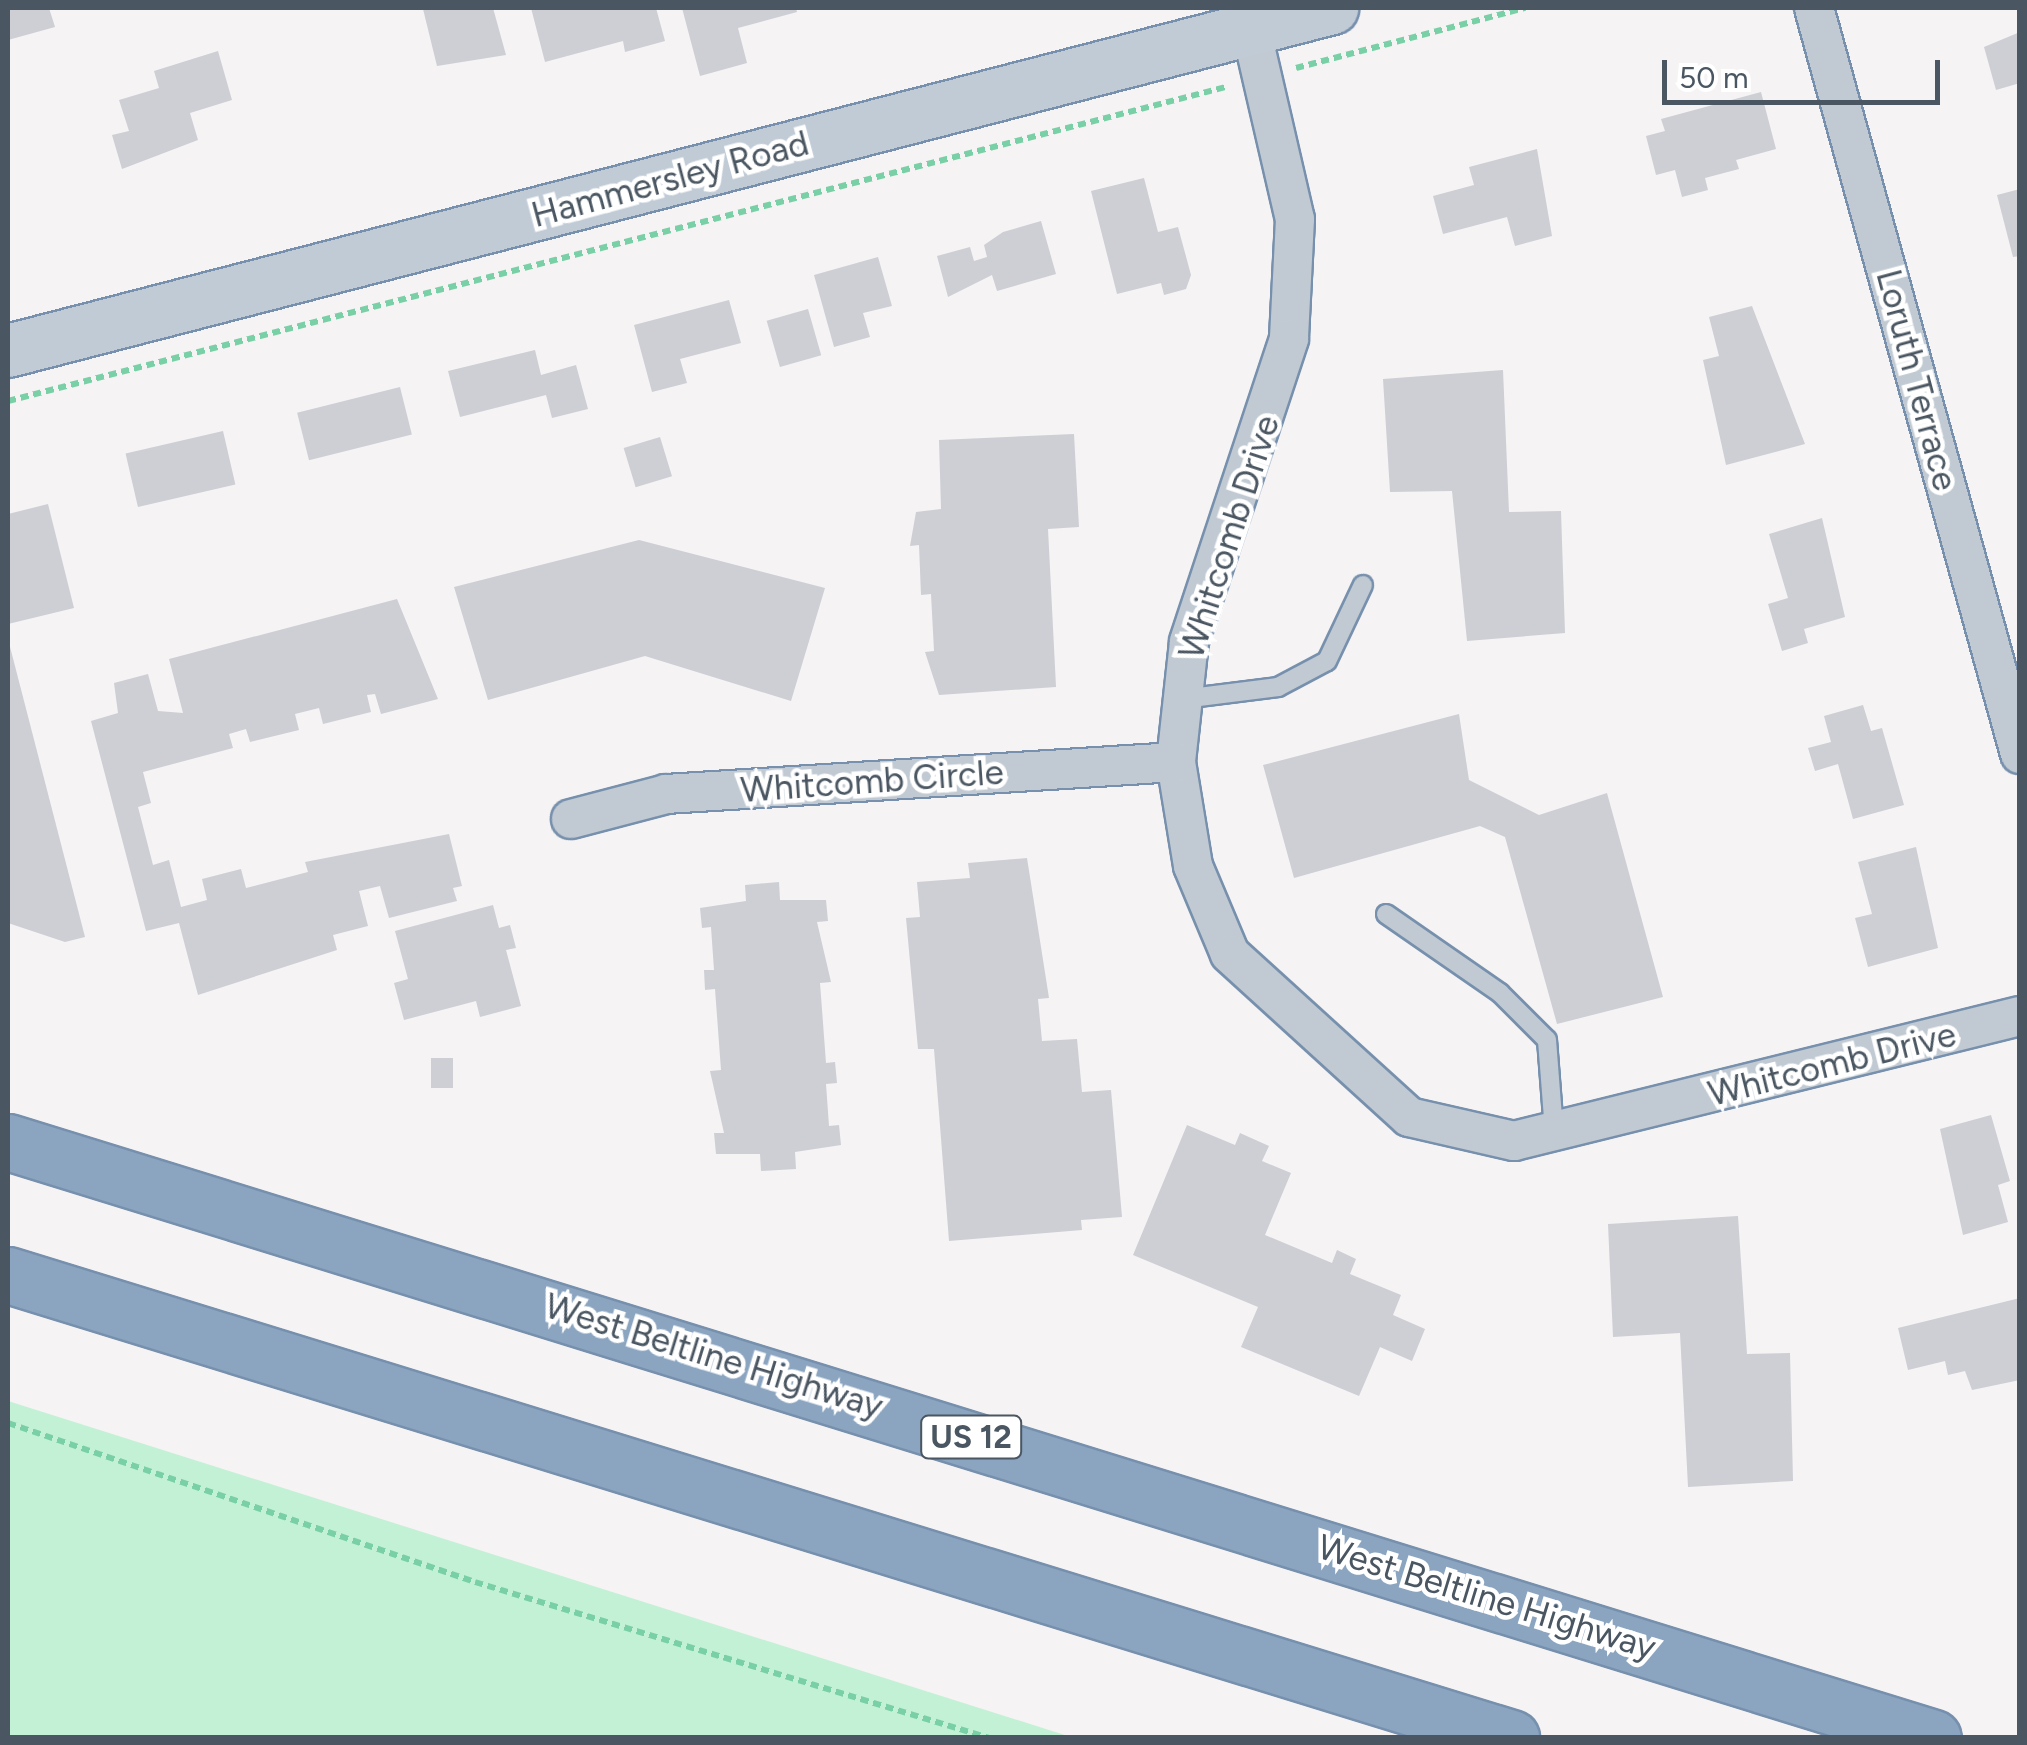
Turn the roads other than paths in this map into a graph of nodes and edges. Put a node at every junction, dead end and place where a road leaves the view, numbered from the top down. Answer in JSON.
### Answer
{"nodes":[{"id":1,"x":1332,"y":8,"type":"edge"},
{"id":2,"x":1814,"y":8,"type":"edge"},
{"id":3,"x":1258,"y":52,"type":"junction"},
{"id":4,"x":8,"y":352,"type":"edge"},
{"id":5,"x":1363,"y":585,"type":"dead end"},
{"id":6,"x":1183,"y":698,"type":"junction"},
{"id":7,"x":2020,"y":754,"type":"edge"},
{"id":8,"x":1176,"y":762,"type":"junction"},
{"id":9,"x":571,"y":819,"type":"dead end"},
{"id":10,"x":1386,"y":914,"type":"dead end"},
{"id":11,"x":2020,"y":1016,"type":"edge"},
{"id":12,"x":1554,"y":1132,"type":"junction"},
{"id":13,"x":8,"y":1142,"type":"edge"},
{"id":14,"x":8,"y":1275,"type":"edge"},
{"id":15,"x":1511,"y":1738,"type":"edge"},
{"id":16,"x":1933,"y":1738,"type":"edge"}],
"edges":[{"from":1,"to":3,"type":"street","name":"Hammersley Road"},
{"from":2,"to":7,"type":"street","name":"Loruth Terrace"},
{"from":3,"to":4,"type":"street","name":"Hammersley Road"},
{"from":3,"to":6,"type":"street","name":"Whitcomb Drive"},
{"from":5,"to":6,"type":"lane"},
{"from":6,"to":8,"type":"street","name":"Whitcomb Drive"},
{"from":8,"to":9,"type":"street","name":"Whitcomb Circle"},
{"from":8,"to":12,"type":"street","name":"Whitcomb Drive"},
{"from":10,"to":12,"type":"lane"},
{"from":11,"to":12,"type":"street","name":"Whitcomb Drive"},
{"from":13,"to":16,"type":"highway","name":"West Beltline Highway","number":"US 12"},
{"from":14,"to":15,"type":"highway"}]}
